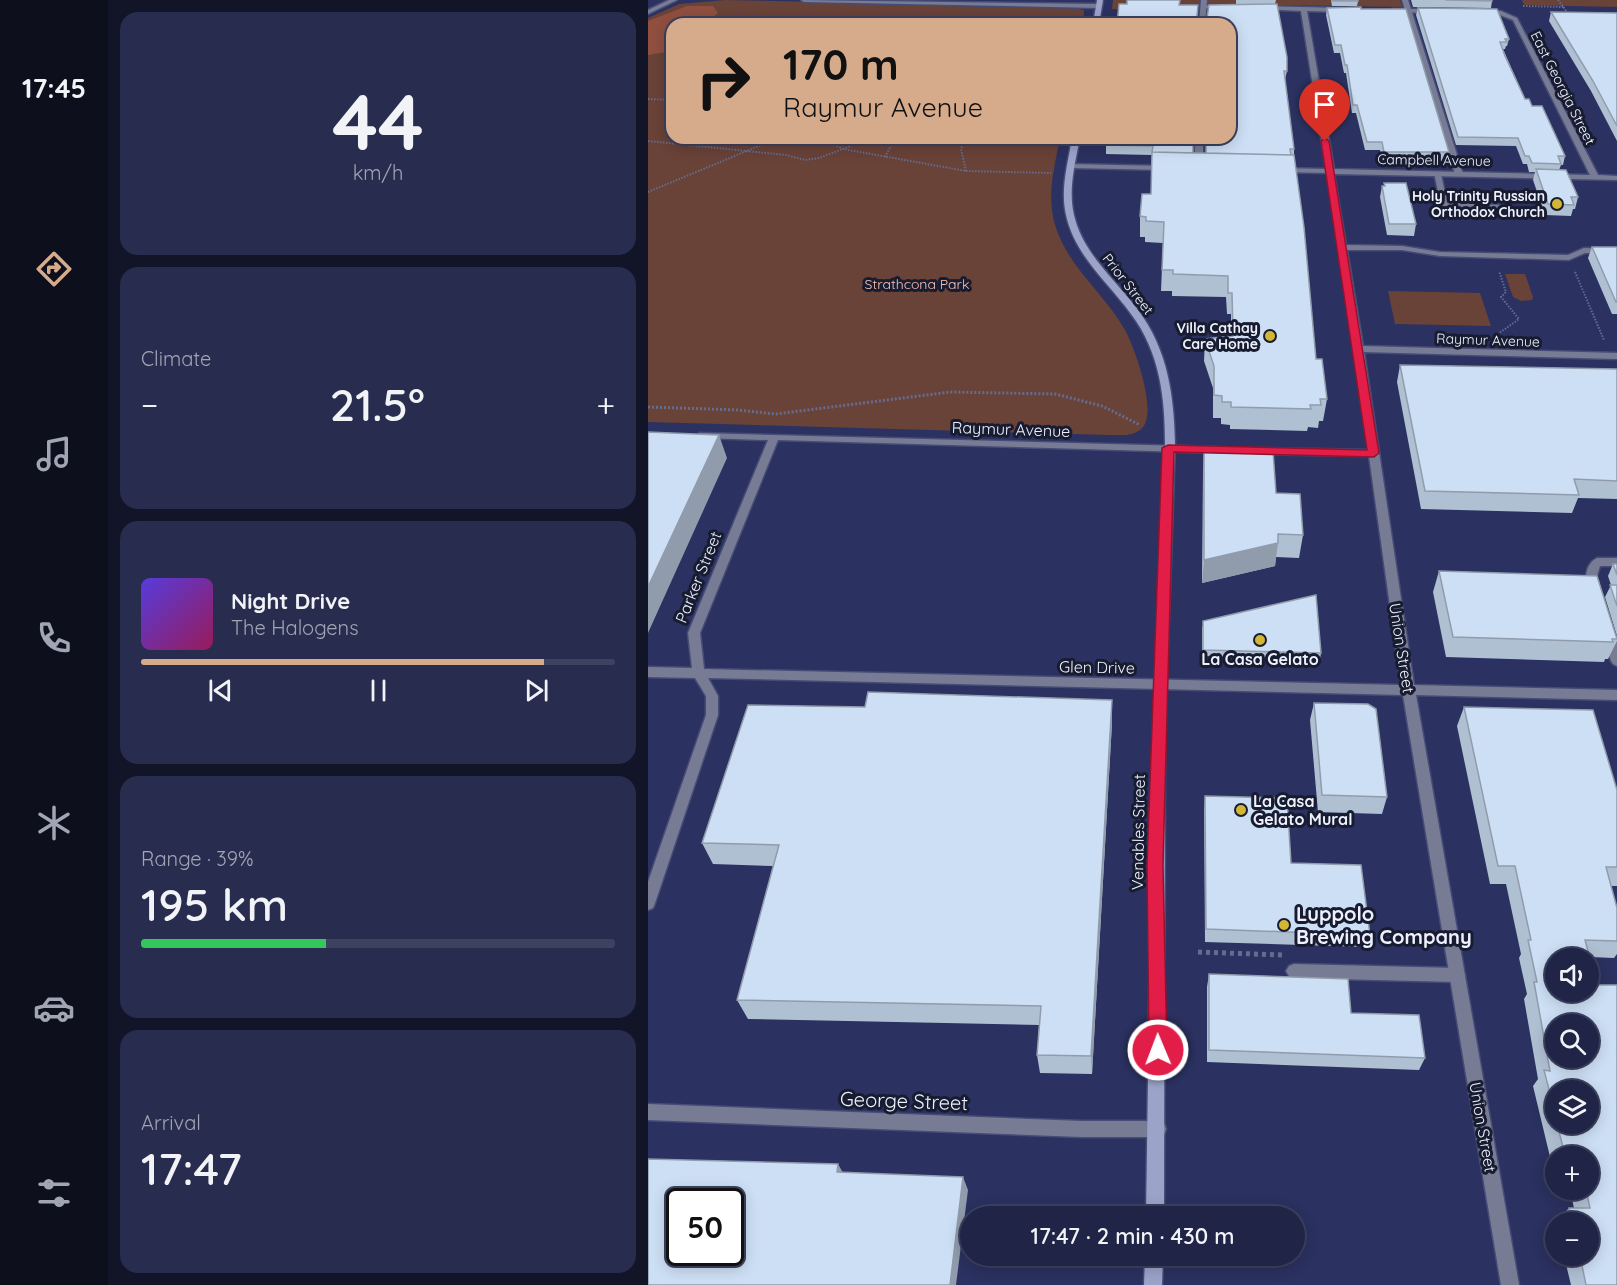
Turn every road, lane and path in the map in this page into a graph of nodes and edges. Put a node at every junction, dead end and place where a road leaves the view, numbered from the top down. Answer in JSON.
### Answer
{"nodes":[{"id":1,"x":674,"y":0,"type":"edge"},
{"id":2,"x":804,"y":0,"type":"edge"},
{"id":3,"x":1404,"y":0,"type":"edge"},
{"id":4,"x":1558,"y":0,"type":"edge"},
{"id":5,"x":1099,"y":3,"type":"edge"},
{"id":6,"x":1204,"y":4,"type":"edge"},
{"id":7,"x":1522,"y":6,"type":"dead end"},
{"id":8,"x":1564,"y":7,"type":"junction"},
{"id":9,"x":1236,"y":8,"type":"edge"},
{"id":10,"x":1257,"y":8,"type":"edge"},
{"id":11,"x":1304,"y":9,"type":"junction"},
{"id":12,"x":1355,"y":10,"type":"edge"},
{"id":13,"x":1387,"y":10,"type":"edge"},
{"id":14,"x":1408,"y":11,"type":"junction"},
{"id":15,"x":648,"y":12,"type":"edge"},
{"id":16,"x":1440,"y":12,"type":"edge"},
{"id":17,"x":1472,"y":12,"type":"edge"},
{"id":18,"x":1097,"y":18,"type":"edge"},
{"id":19,"x":1571,"y":18,"type":"edge"},
{"id":20,"x":648,"y":99,"type":"edge"},
{"id":21,"x":666,"y":99,"type":"edge"},
{"id":22,"x":648,"y":141,"type":"edge"},
{"id":23,"x":666,"y":142,"type":"edge"},
{"id":24,"x":694,"y":144,"type":"edge"},
{"id":25,"x":761,"y":144,"type":"edge"},
{"id":26,"x":834,"y":144,"type":"edge"},
{"id":27,"x":852,"y":144,"type":"edge"},
{"id":28,"x":893,"y":144,"type":"edge"},
{"id":29,"x":963,"y":144,"type":"edge"},
{"id":30,"x":1075,"y":144,"type":"edge"},
{"id":31,"x":1199,"y":144,"type":"edge"},
{"id":32,"x":843,"y":149,"type":"junction"},
{"id":33,"x":748,"y":151,"type":"junction"},
{"id":34,"x":885,"y":157,"type":"junction"},
{"id":35,"x":1071,"y":166,"type":"junction"},
{"id":36,"x":1177,"y":168,"type":"edge"},
{"id":37,"x":1188,"y":168,"type":"edge"},
{"id":38,"x":1199,"y":169,"type":"junction"},
{"id":39,"x":1210,"y":169,"type":"edge"},
{"id":40,"x":1268,"y":170,"type":"edge"},
{"id":41,"x":966,"y":171,"type":"junction"},
{"id":42,"x":1329,"y":171,"type":"junction"},
{"id":43,"x":1051,"y":173,"type":"dead end"},
{"id":44,"x":1437,"y":174,"type":"junction"},
{"id":45,"x":1459,"y":174,"type":"junction"},
{"id":46,"x":1594,"y":177,"type":"junction"},
{"id":47,"x":1617,"y":178,"type":"edge"},
{"id":48,"x":648,"y":192,"type":"edge"},
{"id":49,"x":1503,"y":207,"type":"dead end"},
{"id":50,"x":1342,"y":247,"type":"junction"},
{"id":51,"x":1617,"y":251,"type":"edge"},
{"id":52,"x":1494,"y":256,"type":"junction"},
{"id":53,"x":1569,"y":258,"type":"junction"},
{"id":54,"x":1492,"y":338,"type":"dead end"},
{"id":55,"x":1604,"y":342,"type":"dead end"},
{"id":56,"x":1359,"y":350,"type":"junction"},
{"id":57,"x":1617,"y":356,"type":"edge"},
{"id":58,"x":648,"y":407,"type":"edge"},
{"id":59,"x":1140,"y":425,"type":"dead end"},
{"id":60,"x":691,"y":435,"type":"edge"},
{"id":61,"x":774,"y":437,"type":"junction"},
{"id":62,"x":1168,"y":448,"type":"junction"},
{"id":63,"x":1231,"y":450,"type":"edge"},
{"id":64,"x":1242,"y":450,"type":"edge"},
{"id":65,"x":1374,"y":453,"type":"junction"},
{"id":66,"x":1617,"y":562,"type":"edge"},
{"id":67,"x":1597,"y":602,"type":"edge"},
{"id":68,"x":1604,"y":621,"type":"edge"},
{"id":69,"x":1617,"y":662,"type":"edge"},
{"id":70,"x":648,"y":672,"type":"edge"},
{"id":71,"x":699,"y":673,"type":"junction"},
{"id":72,"x":1161,"y":685,"type":"junction"},
{"id":73,"x":1408,"y":691,"type":"junction"},
{"id":74,"x":1617,"y":695,"type":"edge"},
{"id":75,"x":648,"y":903,"type":"edge"},
{"id":76,"x":1294,"y":971,"type":"dead end"},
{"id":77,"x":1457,"y":975,"type":"junction"},
{"id":78,"x":648,"y":1112,"type":"edge"},
{"id":79,"x":1158,"y":1129,"type":"junction"},
{"id":80,"x":1155,"y":1206,"type":"edge"},
{"id":81,"x":1154,"y":1266,"type":"edge"},
{"id":82,"x":1153,"y":1285,"type":"edge"},
{"id":83,"x":1510,"y":1285,"type":"edge"}],
"edges":[{"from":1,"to":15,"type":"street"},
{"from":2,"to":5,"type":"street"},
{"from":3,"to":14,"type":"street"},
{"from":4,"to":8,"type":"path"},
{"from":5,"to":18,"type":"main road"},
{"from":6,"to":9,"type":"street"},
{"from":7,"to":8,"type":"path"},
{"from":8,"to":19,"type":"path"},
{"from":10,"to":11,"type":"street"},
{"from":11,"to":12,"type":"street"},
{"from":11,"to":42,"type":"street","name":"Union Street"},
{"from":13,"to":14,"type":"street"},
{"from":14,"to":16,"type":"street"},
{"from":14,"to":45,"type":"street"},
{"from":17,"to":46,"type":"street","name":"East Georgia Street"},
{"from":20,"to":21,"type":"path"},
{"from":22,"to":23,"type":"path"},
{"from":24,"to":33,"type":"path"},
{"from":25,"to":33,"type":"path"},
{"from":26,"to":32,"type":"path"},
{"from":27,"to":32,"type":"path"},
{"from":28,"to":34,"type":"path"},
{"from":29,"to":41,"type":"path"},
{"from":30,"to":35,"type":"main road","name":"Prior Street"},
{"from":31,"to":38,"type":"street"},
{"from":32,"to":33,"type":"path"},
{"from":32,"to":34,"type":"path"},
{"from":33,"to":48,"type":"path"},
{"from":34,"to":41,"type":"path"},
{"from":35,"to":36,"type":"street"},
{"from":35,"to":62,"type":"main road","name":"Prior Street"},
{"from":37,"to":38,"type":"street"},
{"from":38,"to":39,"type":"street"},
{"from":40,"to":42,"type":"street","name":"Campbell Avenue"},
{"from":41,"to":43,"type":"path"},
{"from":42,"to":44,"type":"street","name":"Campbell Avenue"},
{"from":42,"to":50,"type":"street","name":"Union Street"},
{"from":44,"to":45,"type":"street","name":"Campbell Avenue"},
{"from":44,"to":49,"type":"street"},
{"from":45,"to":46,"type":"street","name":"Campbell Avenue"},
{"from":46,"to":47,"type":"street","name":"Campbell Avenue"},
{"from":50,"to":52,"type":"street"},
{"from":50,"to":56,"type":"street","name":"Union Street"},
{"from":51,"to":53,"type":"street"},
{"from":52,"to":53,"type":"street"},
{"from":52,"to":54,"type":"path"},
{"from":53,"to":55,"type":"path"},
{"from":56,"to":57,"type":"street","name":"Raymur Avenue"},
{"from":56,"to":65,"type":"street","name":"Union Street"},
{"from":58,"to":59,"type":"path"},
{"from":60,"to":61,"type":"street","name":"Raymur Avenue"},
{"from":61,"to":62,"type":"street","name":"Raymur Avenue"},
{"from":61,"to":71,"type":"street","name":"Parker Street"},
{"from":62,"to":63,"type":"street","name":"Raymur Avenue"},
{"from":62,"to":72,"type":"main road","name":"Venables Street"},
{"from":64,"to":65,"type":"street"},
{"from":65,"to":73,"type":"street","name":"Union Street"},
{"from":66,"to":67,"type":"street"},
{"from":68,"to":69,"type":"street"},
{"from":70,"to":71,"type":"street","name":"Glen Drive"},
{"from":71,"to":72,"type":"street","name":"Glen Drive"},
{"from":71,"to":75,"type":"street","name":"Parker Street"},
{"from":72,"to":73,"type":"street","name":"Glen Drive"},
{"from":72,"to":79,"type":"main road","name":"Venables Street"},
{"from":73,"to":74,"type":"street","name":"Glen Drive"},
{"from":73,"to":77,"type":"street","name":"Union Street"},
{"from":76,"to":77,"type":"street"},
{"from":77,"to":83,"type":"street","name":"Union Street"},
{"from":78,"to":79,"type":"street","name":"George Street"},
{"from":79,"to":80,"type":"main road","name":"Venables Street"},
{"from":81,"to":82,"type":"main road"}]}
